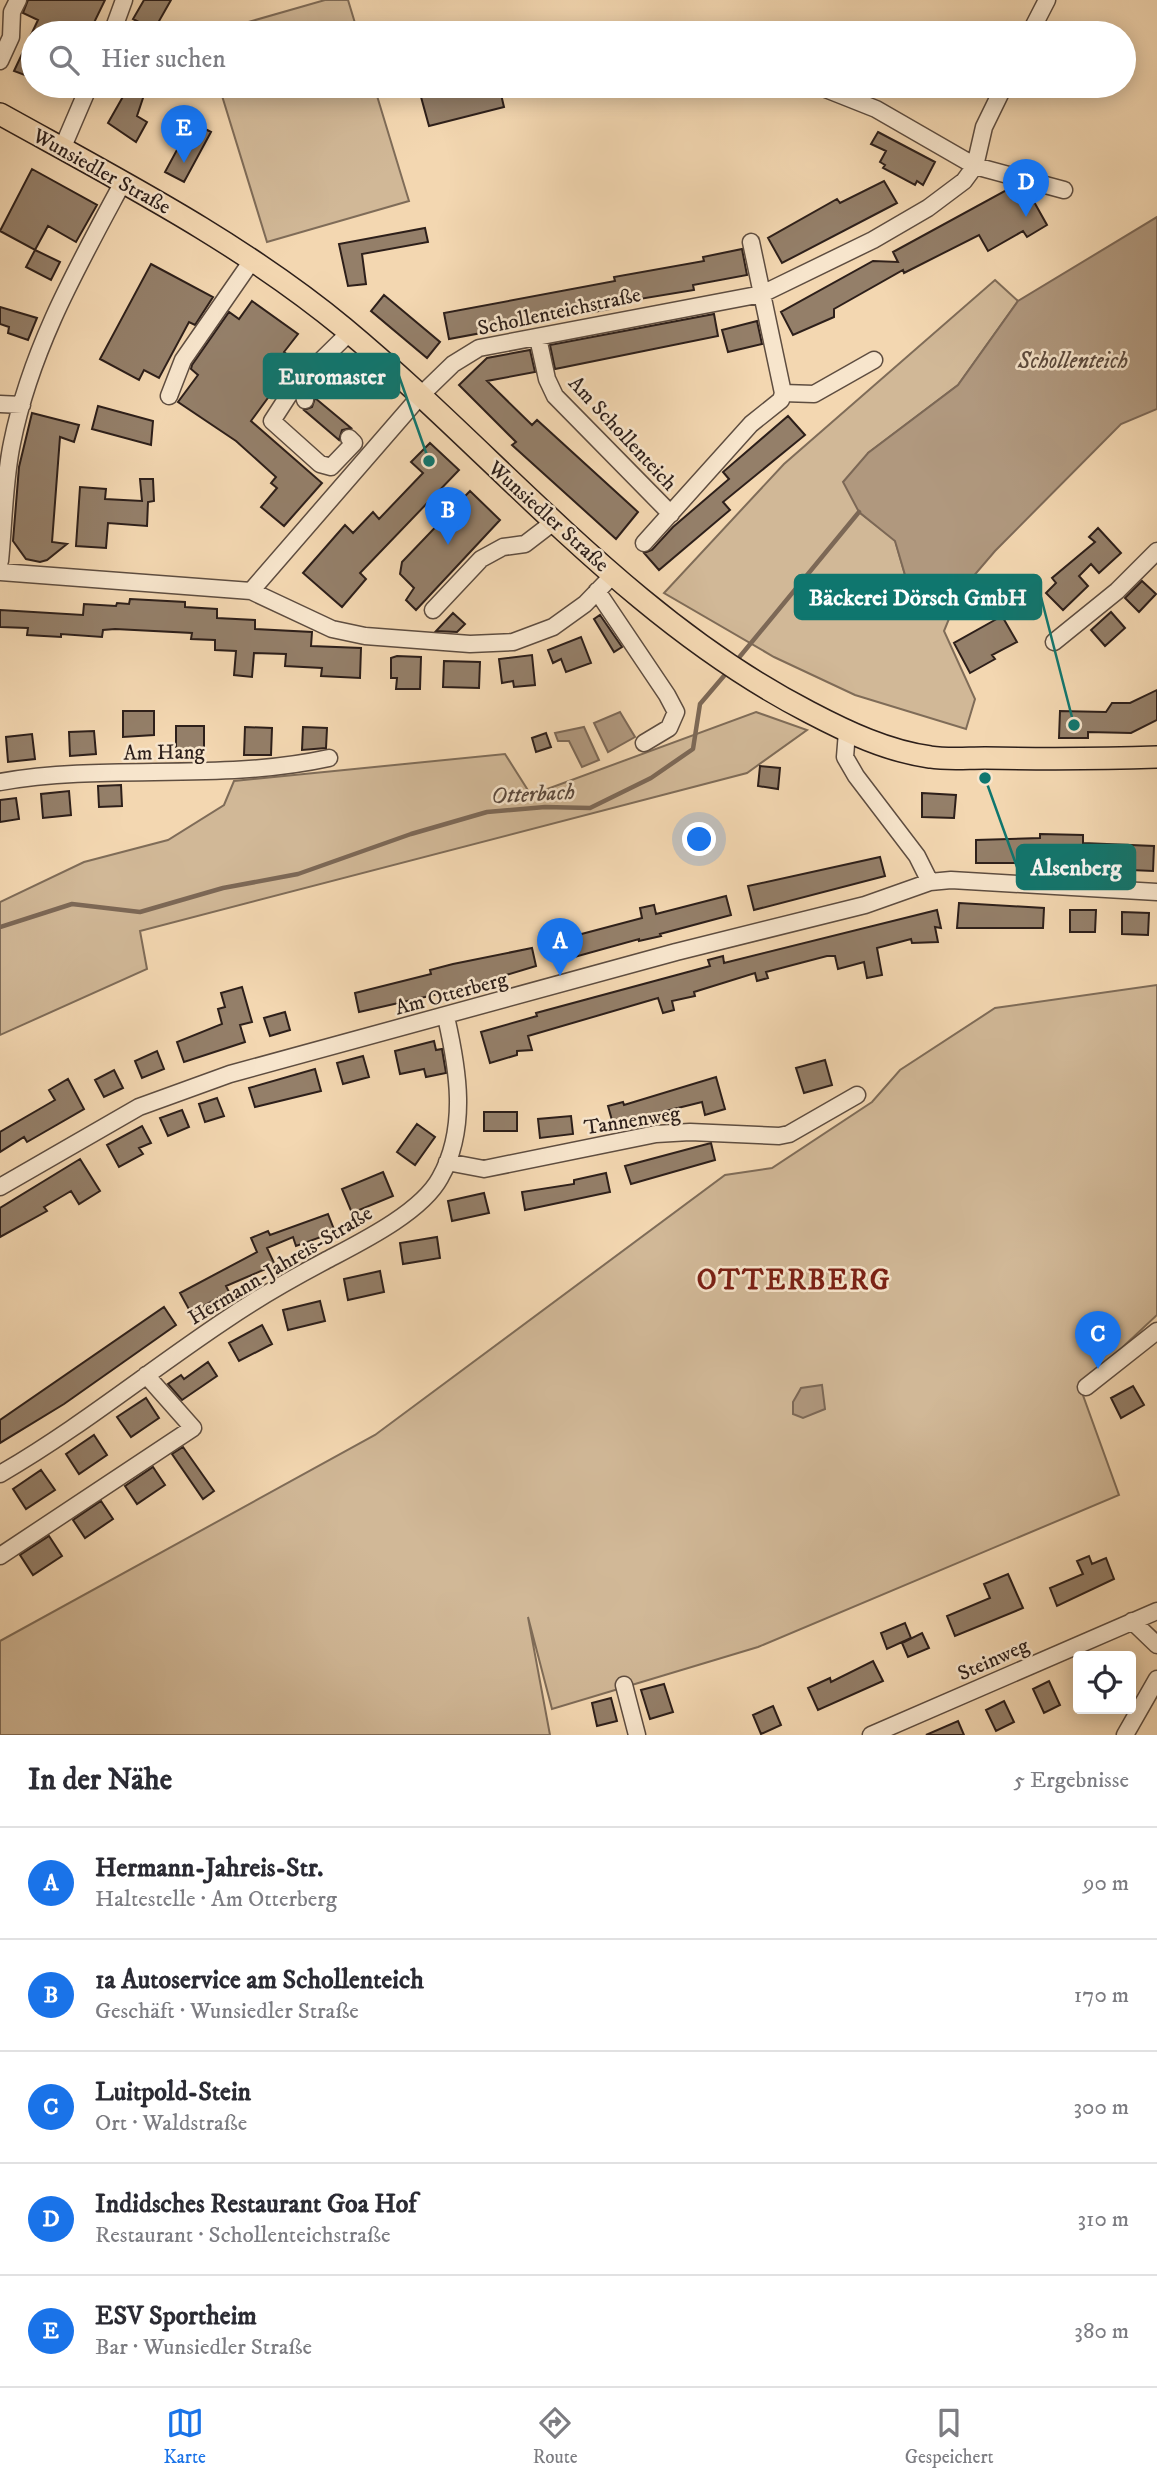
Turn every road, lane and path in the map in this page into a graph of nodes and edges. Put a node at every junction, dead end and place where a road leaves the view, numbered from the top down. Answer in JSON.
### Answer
{"nodes":[{"id":1,"x":18,"y":0,"type":"edge"},
{"id":2,"x":124,"y":0,"type":"edge"},
{"id":3,"x":1046,"y":0,"type":"edge"},
{"id":4,"x":116,"y":21,"type":"edge"},
{"id":5,"x":1036,"y":21,"type":"edge"},
{"id":6,"x":0,"y":61,"type":"edge"},
{"id":7,"x":84,"y":98,"type":"edge"},
{"id":8,"x":848,"y":98,"type":"edge"},
{"id":9,"x":998,"y":98,"type":"edge"},
{"id":10,"x":0,"y":114,"type":"edge"},
{"id":11,"x":62,"y":149,"type":"junction"},
{"id":12,"x":975,"y":166,"type":"junction"},
{"id":13,"x":123,"y":182,"type":"junction"},
{"id":14,"x":1065,"y":190,"type":"dead end"},
{"id":15,"x":751,"y":242,"type":"dead end"},
{"id":16,"x":251,"y":262,"type":"junction"},
{"id":17,"x":762,"y":294,"type":"junction"},
{"id":18,"x":349,"y":332,"type":"junction"},
{"id":19,"x":538,"y":338,"type":"junction"},
{"id":20,"x":874,"y":360,"type":"dead end"},
{"id":21,"x":320,"y":362,"type":"junction"},
{"id":22,"x":783,"y":393,"type":"junction"},
{"id":23,"x":421,"y":395,"type":"junction"},
{"id":24,"x":169,"y":396,"type":"dead end"},
{"id":25,"x":305,"y":400,"type":"dead end"},
{"id":26,"x":0,"y":404,"type":"edge"},
{"id":27,"x":22,"y":405,"type":"junction"},
{"id":28,"x":349,"y":438,"type":"dead end"},
{"id":29,"x":6,"y":443,"type":"edge"},
{"id":30,"x":671,"y":514,"type":"junction"},
{"id":31,"x":555,"y":521,"type":"junction"},
{"id":32,"x":644,"y":544,"type":"dead end"},
{"id":33,"x":1157,"y":551,"type":"edge"},
{"id":34,"x":0,"y":561,"type":"edge"},
{"id":35,"x":0,"y":572,"type":"edge"},
{"id":36,"x":613,"y":575,"type":"junction"},
{"id":37,"x":251,"y":591,"type":"junction"},
{"id":38,"x":597,"y":591,"type":"junction"},
{"id":39,"x":433,"y":610,"type":"dead end"},
{"id":40,"x":1054,"y":642,"type":"dead end"},
{"id":41,"x":847,"y":732,"type":"junction"},
{"id":42,"x":644,"y":743,"type":"dead end"},
{"id":43,"x":1157,"y":757,"type":"edge"},
{"id":44,"x":328,"y":758,"type":"dead end"},
{"id":45,"x":0,"y":782,"type":"edge"},
{"id":46,"x":930,"y":882,"type":"junction"},
{"id":47,"x":1157,"y":892,"type":"edge"},
{"id":48,"x":446,"y":1017,"type":"junction"},
{"id":49,"x":857,"y":1095,"type":"dead end"},
{"id":50,"x":447,"y":1162,"type":"junction"},
{"id":51,"x":0,"y":1187,"type":"edge"},
{"id":52,"x":1157,"y":1331,"type":"edge"},
{"id":53,"x":146,"y":1375,"type":"junction"},
{"id":54,"x":1086,"y":1387,"type":"dead end"},
{"id":55,"x":0,"y":1474,"type":"edge"},
{"id":56,"x":0,"y":1556,"type":"edge"},
{"id":57,"x":1157,"y":1611,"type":"edge"},
{"id":58,"x":1132,"y":1621,"type":"junction"},
{"id":59,"x":1157,"y":1645,"type":"edge"},
{"id":60,"x":1157,"y":1679,"type":"edge"},
{"id":61,"x":624,"y":1685,"type":"dead end"},
{"id":62,"x":638,"y":1735,"type":"edge"},
{"id":63,"x":872,"y":1735,"type":"edge"},
{"id":64,"x":1125,"y":1735,"type":"edge"}],
"edges":[{"from":1,"to":6,"type":"street"},
{"from":2,"to":4,"type":"street"},
{"from":3,"to":5,"type":"street"},
{"from":7,"to":11,"type":"street"},
{"from":8,"to":12,"type":"street"},
{"from":9,"to":12,"type":"street"},
{"from":10,"to":11,"type":"main road","name":"Wunsiedler Straße"},
{"from":11,"to":13,"type":"main road","name":"Wunsiedler Straße"},
{"from":12,"to":14,"type":"street"},
{"from":12,"to":17,"type":"street","name":"Schollenteichstraße"},
{"from":13,"to":16,"type":"main road","name":"Wunsiedler Straße"},
{"from":13,"to":27,"type":"street"},
{"from":15,"to":17,"type":"street"},
{"from":16,"to":18,"type":"main road","name":"Wunsiedler Straße"},
{"from":16,"to":24,"type":"street"},
{"from":17,"to":19,"type":"street","name":"Schollenteichstraße"},
{"from":17,"to":22,"type":"street"},
{"from":18,"to":21,"type":"street"},
{"from":18,"to":23,"type":"main road","name":"Wunsiedler Straße"},
{"from":19,"to":23,"type":"street","name":"Schollenteichstraße"},
{"from":19,"to":30,"type":"street","name":"Am Schollenteich"},
{"from":20,"to":22,"type":"street"},
{"from":21,"to":25,"type":"street"},
{"from":21,"to":28,"type":"street"},
{"from":22,"to":30,"type":"street","name":"Am Schollenteich"},
{"from":23,"to":31,"type":"main road","name":"Wunsiedler Straße"},
{"from":23,"to":37,"type":"street","name":"Schollenteichstraße"},
{"from":26,"to":27,"type":"street"},
{"from":27,"to":29,"type":"street"},
{"from":29,"to":34,"type":"street"},
{"from":30,"to":32,"type":"street","name":"Am Schollenteich"},
{"from":31,"to":36,"type":"main road","name":"Wunsiedler Straße"},
{"from":31,"to":39,"type":"street"},
{"from":33,"to":40,"type":"street"},
{"from":35,"to":37,"type":"street"},
{"from":36,"to":38,"type":"street"},
{"from":36,"to":41,"type":"main road","name":"Wunsiedler Straße"},
{"from":37,"to":38,"type":"street"},
{"from":38,"to":42,"type":"street"},
{"from":41,"to":43,"type":"main road","name":"Wunsiedler Straße"},
{"from":41,"to":46,"type":"street"},
{"from":44,"to":45,"type":"street","name":"Am Hang"},
{"from":46,"to":47,"type":"street","name":"Am Otterberg"},
{"from":46,"to":48,"type":"street","name":"Am Otterberg"},
{"from":48,"to":50,"type":"street","name":"Hermann-Jahreis-Straße"},
{"from":48,"to":51,"type":"street","name":"Am Otterberg"},
{"from":49,"to":50,"type":"street","name":"Tannenweg"},
{"from":50,"to":53,"type":"street","name":"Hermann-Jahreis-Straße"},
{"from":52,"to":54,"type":"street"},
{"from":53,"to":55,"type":"street","name":"Hermann-Jahreis-Straße"},
{"from":53,"to":56,"type":"street"},
{"from":57,"to":58,"type":"street","name":"Steinweg"},
{"from":58,"to":59,"type":"street"},
{"from":58,"to":63,"type":"street","name":"Steinweg"},
{"from":60,"to":64,"type":"street"},
{"from":61,"to":62,"type":"street"}]}
